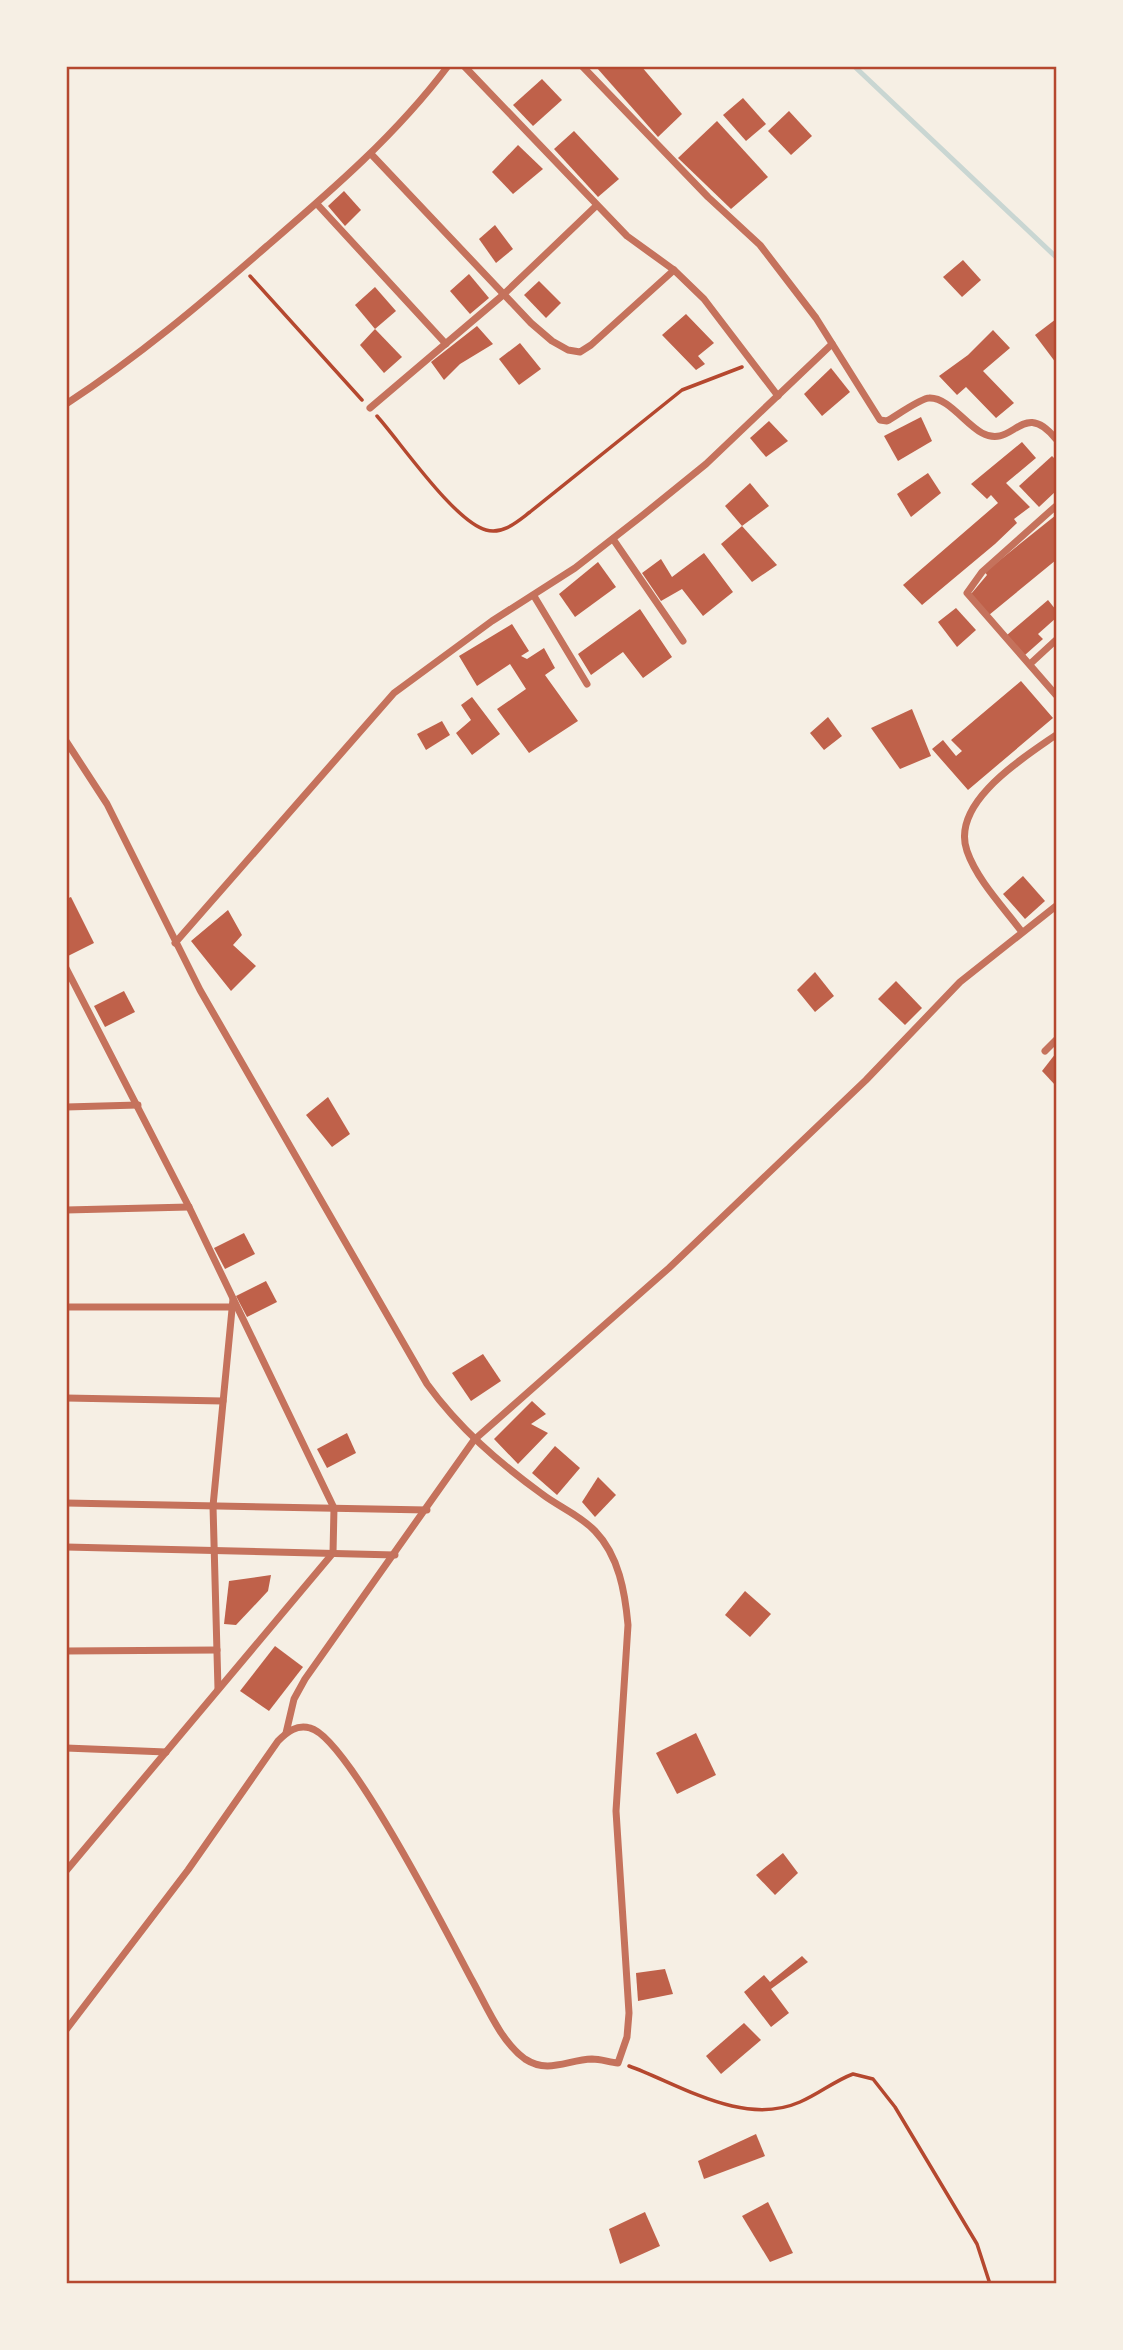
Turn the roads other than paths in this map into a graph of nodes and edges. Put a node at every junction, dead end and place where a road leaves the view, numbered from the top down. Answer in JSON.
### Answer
{"nodes":[{"id":1,"x":448,"y":66,"type":"edge"},
{"id":2,"x":464,"y":66,"type":"edge"},
{"id":3,"x":582,"y":66,"type":"edge"},
{"id":4,"x":371,"y":154,"type":"junction"},
{"id":5,"x":317,"y":204,"type":"junction"},
{"id":6,"x":596,"y":205,"type":"junction"},
{"id":7,"x":674,"y":270,"type":"junction"},
{"id":8,"x":503,"y":295,"type":"junction"},
{"id":9,"x":446,"y":344,"type":"junction"},
{"id":10,"x":832,"y":344,"type":"junction"},
{"id":11,"x":778,"y":396,"type":"junction"},
{"id":12,"x":66,"y":404,"type":"edge"},
{"id":13,"x":370,"y":408,"type":"road end"},
{"id":14,"x":1056,"y":439,"type":"edge"},
{"id":15,"x":1056,"y":506,"type":"edge"},
{"id":16,"x":613,"y":539,"type":"junction"},
{"id":17,"x":534,"y":596,"type":"junction"},
{"id":18,"x":1056,"y":640,"type":"edge"},
{"id":19,"x":683,"y":641,"type":"dead end"},
{"id":20,"x":1030,"y":664,"type":"junction"},
{"id":21,"x":587,"y":684,"type":"dead end"},
{"id":22,"x":1056,"y":695,"type":"edge"},
{"id":23,"x":1056,"y":735,"type":"edge"},
{"id":24,"x":66,"y":741,"type":"edge"},
{"id":25,"x":1056,"y":907,"type":"edge"},
{"id":26,"x":1022,"y":932,"type":"junction"},
{"id":27,"x":175,"y":943,"type":"junction"},
{"id":28,"x":66,"y":968,"type":"edge"},
{"id":29,"x":1056,"y":1040,"type":"edge"},
{"id":30,"x":1045,"y":1051,"type":"dead end"},
{"id":31,"x":138,"y":1105,"type":"junction"},
{"id":32,"x":66,"y":1107,"type":"edge"},
{"id":33,"x":189,"y":1207,"type":"junction"},
{"id":34,"x":66,"y":1210,"type":"edge"},
{"id":35,"x":233,"y":1297,"type":"junction"},
{"id":36,"x":66,"y":1307,"type":"edge"},
{"id":37,"x":232,"y":1307,"type":"junction"},
{"id":38,"x":66,"y":1398,"type":"edge"},
{"id":39,"x":223,"y":1401,"type":"junction"},
{"id":40,"x":474,"y":1440,"type":"junction"},
{"id":41,"x":66,"y":1503,"type":"edge"},
{"id":42,"x":213,"y":1506,"type":"junction"},
{"id":43,"x":334,"y":1508,"type":"junction"},
{"id":44,"x":427,"y":1510,"type":"junction"},
{"id":45,"x":66,"y":1547,"type":"edge"},
{"id":46,"x":213,"y":1549,"type":"junction"},
{"id":47,"x":333,"y":1553,"type":"junction"},
{"id":48,"x":395,"y":1555,"type":"junction"},
{"id":49,"x":217,"y":1650,"type":"junction"},
{"id":50,"x":66,"y":1651,"type":"edge"},
{"id":51,"x":218,"y":1690,"type":"junction"},
{"id":52,"x":286,"y":1733,"type":"junction"},
{"id":53,"x":66,"y":1748,"type":"edge"},
{"id":54,"x":166,"y":1752,"type":"junction"},
{"id":55,"x":66,"y":1871,"type":"edge"},
{"id":56,"x":66,"y":2030,"type":"edge"}],
"edges":[{"from":1,"to":4,"type":"street"},
{"from":2,"to":6,"type":"street"},
{"from":3,"to":10,"type":"street"},
{"from":4,"to":5,"type":"street"},
{"from":4,"to":8,"type":"street"},
{"from":5,"to":9,"type":"street"},
{"from":5,"to":12,"type":"street"},
{"from":6,"to":7,"type":"street"},
{"from":6,"to":8,"type":"street"},
{"from":7,"to":8,"type":"street"},
{"from":7,"to":11,"type":"street"},
{"from":8,"to":9,"type":"street"},
{"from":9,"to":13,"type":"street"},
{"from":10,"to":11,"type":"street"},
{"from":10,"to":14,"type":"street"},
{"from":11,"to":16,"type":"street"},
{"from":15,"to":20,"type":"street"},
{"from":16,"to":17,"type":"street"},
{"from":16,"to":19,"type":"street"},
{"from":17,"to":21,"type":"street"},
{"from":17,"to":27,"type":"street"},
{"from":18,"to":20,"type":"street"},
{"from":20,"to":22,"type":"street"},
{"from":23,"to":26,"type":"street"},
{"from":24,"to":27,"type":"street"},
{"from":25,"to":26,"type":"street"},
{"from":26,"to":40,"type":"street"},
{"from":27,"to":40,"type":"street"},
{"from":28,"to":31,"type":"street"},
{"from":29,"to":30,"type":"street"},
{"from":31,"to":32,"type":"street"},
{"from":31,"to":33,"type":"street"},
{"from":33,"to":34,"type":"street"},
{"from":33,"to":35,"type":"street"},
{"from":35,"to":37,"type":"street"},
{"from":35,"to":43,"type":"street"},
{"from":36,"to":37,"type":"street"},
{"from":37,"to":39,"type":"street"},
{"from":38,"to":39,"type":"street"},
{"from":39,"to":42,"type":"street"},
{"from":40,"to":44,"type":"street"},
{"from":40,"to":52,"type":"street"},
{"from":41,"to":42,"type":"street"},
{"from":42,"to":43,"type":"street"},
{"from":42,"to":46,"type":"street"},
{"from":43,"to":44,"type":"street"},
{"from":43,"to":47,"type":"street"},
{"from":44,"to":48,"type":"street"},
{"from":45,"to":46,"type":"street"},
{"from":46,"to":47,"type":"street"},
{"from":46,"to":49,"type":"street"},
{"from":47,"to":48,"type":"street"},
{"from":47,"to":51,"type":"street"},
{"from":48,"to":52,"type":"street"},
{"from":49,"to":50,"type":"street"},
{"from":49,"to":51,"type":"street"},
{"from":51,"to":54,"type":"street"},
{"from":52,"to":56,"type":"street"},
{"from":53,"to":54,"type":"street"},
{"from":54,"to":55,"type":"street"}]}
